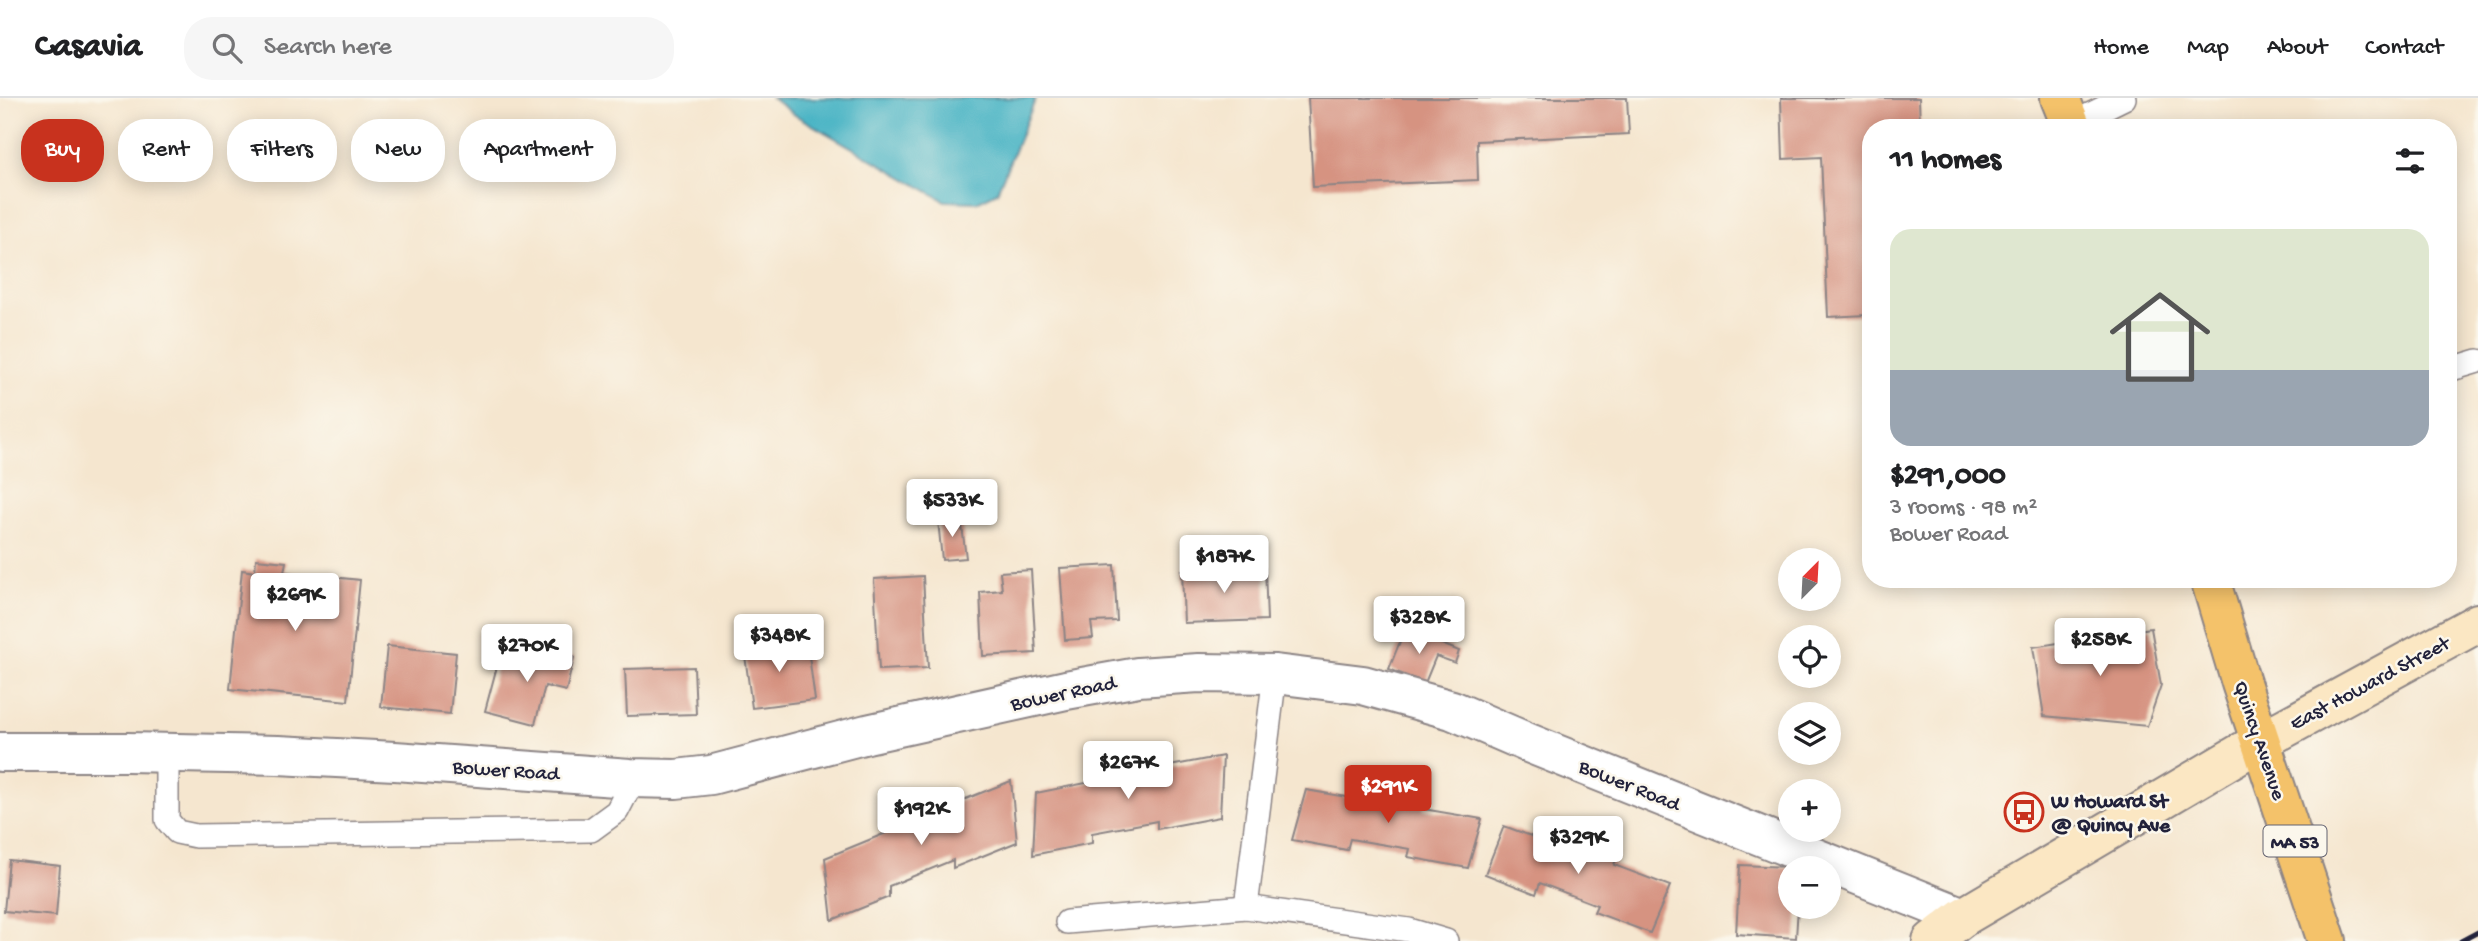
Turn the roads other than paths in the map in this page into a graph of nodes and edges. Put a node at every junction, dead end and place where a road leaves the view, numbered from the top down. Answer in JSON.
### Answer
{"nodes":[{"id":1,"x":2124,"y":98,"type":"edge"},
{"id":2,"x":2068,"y":116,"type":"edge"},
{"id":3,"x":2478,"y":361,"type":"edge"},
{"id":4,"x":2457,"y":367,"type":"edge"},
{"id":5,"x":2213,"y":588,"type":"edge"},
{"id":6,"x":2478,"y":623,"type":"edge"},
{"id":7,"x":1275,"y":674,"type":"junction"},
{"id":8,"x":2260,"y":741,"type":"junction"},
{"id":9,"x":0,"y":752,"type":"edge"},
{"id":10,"x":167,"y":753,"type":"junction"},
{"id":11,"x":634,"y":778,"type":"junction"},
{"id":12,"x":1246,"y":907,"type":"junction"},
{"id":13,"x":1963,"y":917,"type":"junction"},
{"id":14,"x":1067,"y":922,"type":"dead end"},
{"id":15,"x":1446,"y":941,"type":"edge"},
{"id":16,"x":1932,"y":941,"type":"edge"},
{"id":17,"x":2327,"y":941,"type":"edge"}],
"edges":[{"from":1,"to":2,"type":"lane"},
{"from":3,"to":4,"type":"lane"},
{"from":5,"to":8,"type":"main road","name":"Quincy Avenue","number":"MA 53"},
{"from":6,"to":8,"type":"street","name":"East Howard Street"},
{"from":7,"to":11,"type":"street","name":"Bower Road"},
{"from":7,"to":12,"type":"lane"},
{"from":7,"to":13,"type":"street","name":"Bower Road"},
{"from":8,"to":13,"type":"street","name":"East Howard Street"},
{"from":8,"to":17,"type":"main road","name":"Quincy Avenue","number":"MA 53"},
{"from":9,"to":10,"type":"street","name":"Bower Road"},
{"from":10,"to":11,"type":"street","name":"Bower Road"},
{"from":10,"to":11,"type":"lane"},
{"from":12,"to":14,"type":"lane"},
{"from":12,"to":15,"type":"lane"},
{"from":13,"to":16,"type":"street","name":"East Howard Street"}]}
